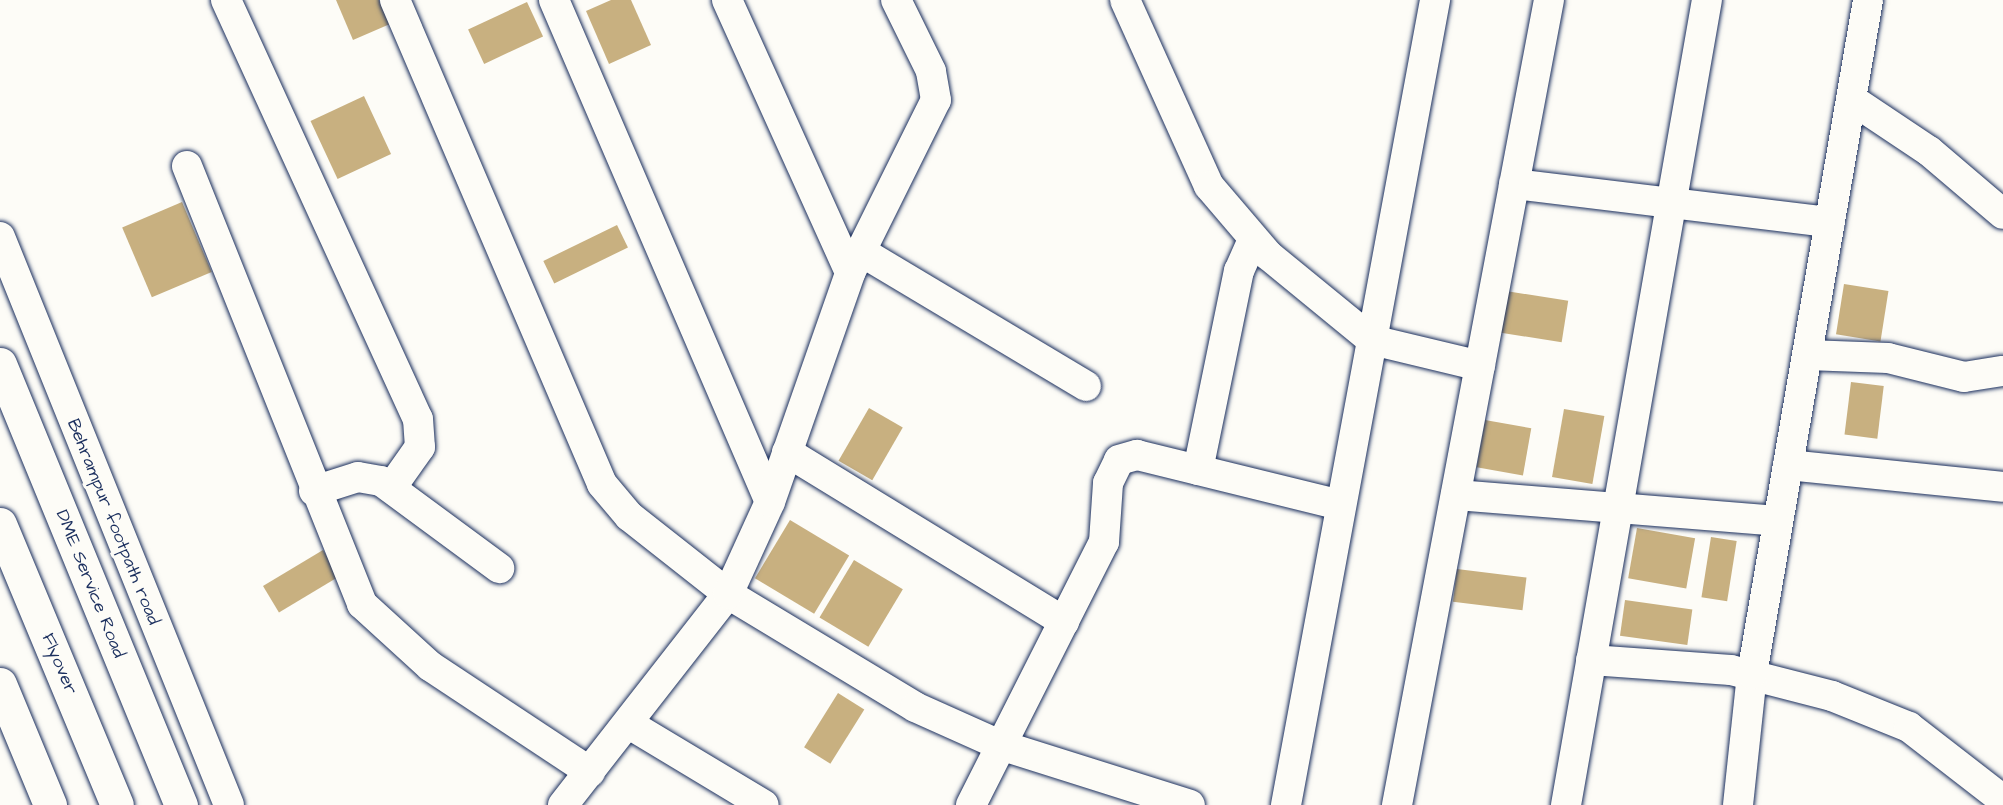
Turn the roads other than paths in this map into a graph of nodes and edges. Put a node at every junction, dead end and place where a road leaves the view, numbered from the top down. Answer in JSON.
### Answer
{"nodes":[{"id":1,"x":226,"y":0,"type":"edge"},
{"id":2,"x":395,"y":0,"type":"edge"},
{"id":3,"x":554,"y":0,"type":"edge"},
{"id":4,"x":727,"y":0,"type":"edge"},
{"id":5,"x":896,"y":0,"type":"edge"},
{"id":6,"x":1125,"y":0,"type":"edge"},
{"id":7,"x":1435,"y":0,"type":"edge"},
{"id":8,"x":1549,"y":0,"type":"edge"},
{"id":9,"x":1707,"y":0,"type":"edge"},
{"id":10,"x":1868,"y":0,"type":"edge"},
{"id":11,"x":1851,"y":99,"type":"junction"},
{"id":12,"x":187,"y":166,"type":"dead end"},
{"id":13,"x":1514,"y":184,"type":"junction"},
{"id":14,"x":1670,"y":203,"type":"junction"},
{"id":15,"x":2003,"y":214,"type":"edge"},
{"id":16,"x":1830,"y":222,"type":"junction"},
{"id":17,"x":0,"y":237,"type":"edge"},
{"id":18,"x":1253,"y":240,"type":"junction"},
{"id":19,"x":856,"y":262,"type":"junction"},
{"id":20,"x":1372,"y":340,"type":"junction"},
{"id":21,"x":1807,"y":354,"type":"junction"},
{"id":22,"x":0,"y":364,"type":"edge"},
{"id":23,"x":1480,"y":366,"type":"junction"},
{"id":24,"x":2003,"y":371,"type":"edge"},
{"id":25,"x":1086,"y":386,"type":"dead end"},
{"id":26,"x":787,"y":452,"type":"junction"},
{"id":27,"x":1788,"y":465,"type":"junction"},
{"id":28,"x":1198,"y":470,"type":"junction"},
{"id":29,"x":2003,"y":487,"type":"edge"},
{"id":30,"x":391,"y":488,"type":"junction"},
{"id":31,"x":314,"y":491,"type":"junction"},
{"id":32,"x":1456,"y":495,"type":"junction"},
{"id":33,"x":770,"y":502,"type":"junction"},
{"id":34,"x":1341,"y":505,"type":"junction"},
{"id":35,"x":1617,"y":508,"type":"junction"},
{"id":36,"x":1778,"y":521,"type":"junction"},
{"id":37,"x":0,"y":524,"type":"edge"},
{"id":38,"x":499,"y":568,"type":"dead end"},
{"id":39,"x":728,"y":594,"type":"junction"},
{"id":40,"x":1064,"y":622,"type":"junction"},
{"id":41,"x":1591,"y":660,"type":"junction"},
{"id":42,"x":1752,"y":674,"type":"junction"},
{"id":43,"x":0,"y":684,"type":"edge"},
{"id":44,"x":629,"y":724,"type":"junction"},
{"id":45,"x":1000,"y":745,"type":"junction"},
{"id":46,"x":590,"y":772,"type":"junction"},
{"id":47,"x":2003,"y":800,"type":"edge"},
{"id":48,"x":50,"y":805,"type":"edge"},
{"id":49,"x":117,"y":805,"type":"edge"},
{"id":50,"x":181,"y":805,"type":"edge"},
{"id":51,"x":229,"y":805,"type":"edge"},
{"id":52,"x":563,"y":805,"type":"edge"},
{"id":53,"x":764,"y":805,"type":"edge"},
{"id":54,"x":971,"y":805,"type":"edge"},
{"id":55,"x":1190,"y":805,"type":"edge"},
{"id":56,"x":1286,"y":805,"type":"edge"},
{"id":57,"x":1397,"y":805,"type":"edge"},
{"id":58,"x":1566,"y":805,"type":"edge"},
{"id":59,"x":1738,"y":805,"type":"edge"}],
"edges":[{"from":1,"to":30,"type":"street"},
{"from":2,"to":39,"type":"street"},
{"from":3,"to":33,"type":"street"},
{"from":4,"to":19,"type":"street"},
{"from":5,"to":19,"type":"street"},
{"from":6,"to":18,"type":"street"},
{"from":7,"to":20,"type":"street"},
{"from":8,"to":13,"type":"street"},
{"from":9,"to":14,"type":"street"},
{"from":10,"to":11,"type":"street"},
{"from":11,"to":15,"type":"street"},
{"from":11,"to":16,"type":"street"},
{"from":12,"to":31,"type":"street"},
{"from":13,"to":14,"type":"street"},
{"from":13,"to":23,"type":"street"},
{"from":14,"to":16,"type":"street"},
{"from":14,"to":35,"type":"street"},
{"from":16,"to":21,"type":"street"},
{"from":17,"to":51,"type":"street","name":"Behrampur footpath road"},
{"from":18,"to":20,"type":"street"},
{"from":18,"to":28,"type":"street"},
{"from":19,"to":25,"type":"street"},
{"from":19,"to":26,"type":"street"},
{"from":20,"to":23,"type":"street"},
{"from":20,"to":34,"type":"street"},
{"from":21,"to":24,"type":"street"},
{"from":21,"to":27,"type":"street"},
{"from":22,"to":50,"type":"main road","name":"DME Service Road"},
{"from":23,"to":32,"type":"street"},
{"from":26,"to":33,"type":"street"},
{"from":26,"to":40,"type":"street"},
{"from":27,"to":29,"type":"street"},
{"from":27,"to":36,"type":"street"},
{"from":28,"to":34,"type":"street"},
{"from":28,"to":40,"type":"street"},
{"from":30,"to":31,"type":"street"},
{"from":30,"to":38,"type":"street"},
{"from":31,"to":46,"type":"street"},
{"from":32,"to":35,"type":"street"},
{"from":32,"to":57,"type":"street"},
{"from":33,"to":39,"type":"street"},
{"from":34,"to":56,"type":"street"},
{"from":35,"to":36,"type":"street"},
{"from":35,"to":41,"type":"street"},
{"from":36,"to":42,"type":"street"},
{"from":37,"to":49,"type":"main road","name":"Flyover"},
{"from":39,"to":44,"type":"street"},
{"from":39,"to":45,"type":"street"},
{"from":40,"to":45,"type":"street"},
{"from":41,"to":42,"type":"street"},
{"from":41,"to":58,"type":"street"},
{"from":42,"to":47,"type":"street"},
{"from":42,"to":59,"type":"street"},
{"from":43,"to":48,"type":"main road"},
{"from":44,"to":46,"type":"street"},
{"from":44,"to":53,"type":"street"},
{"from":45,"to":54,"type":"street"},
{"from":45,"to":55,"type":"street"},
{"from":46,"to":52,"type":"street"}]}
